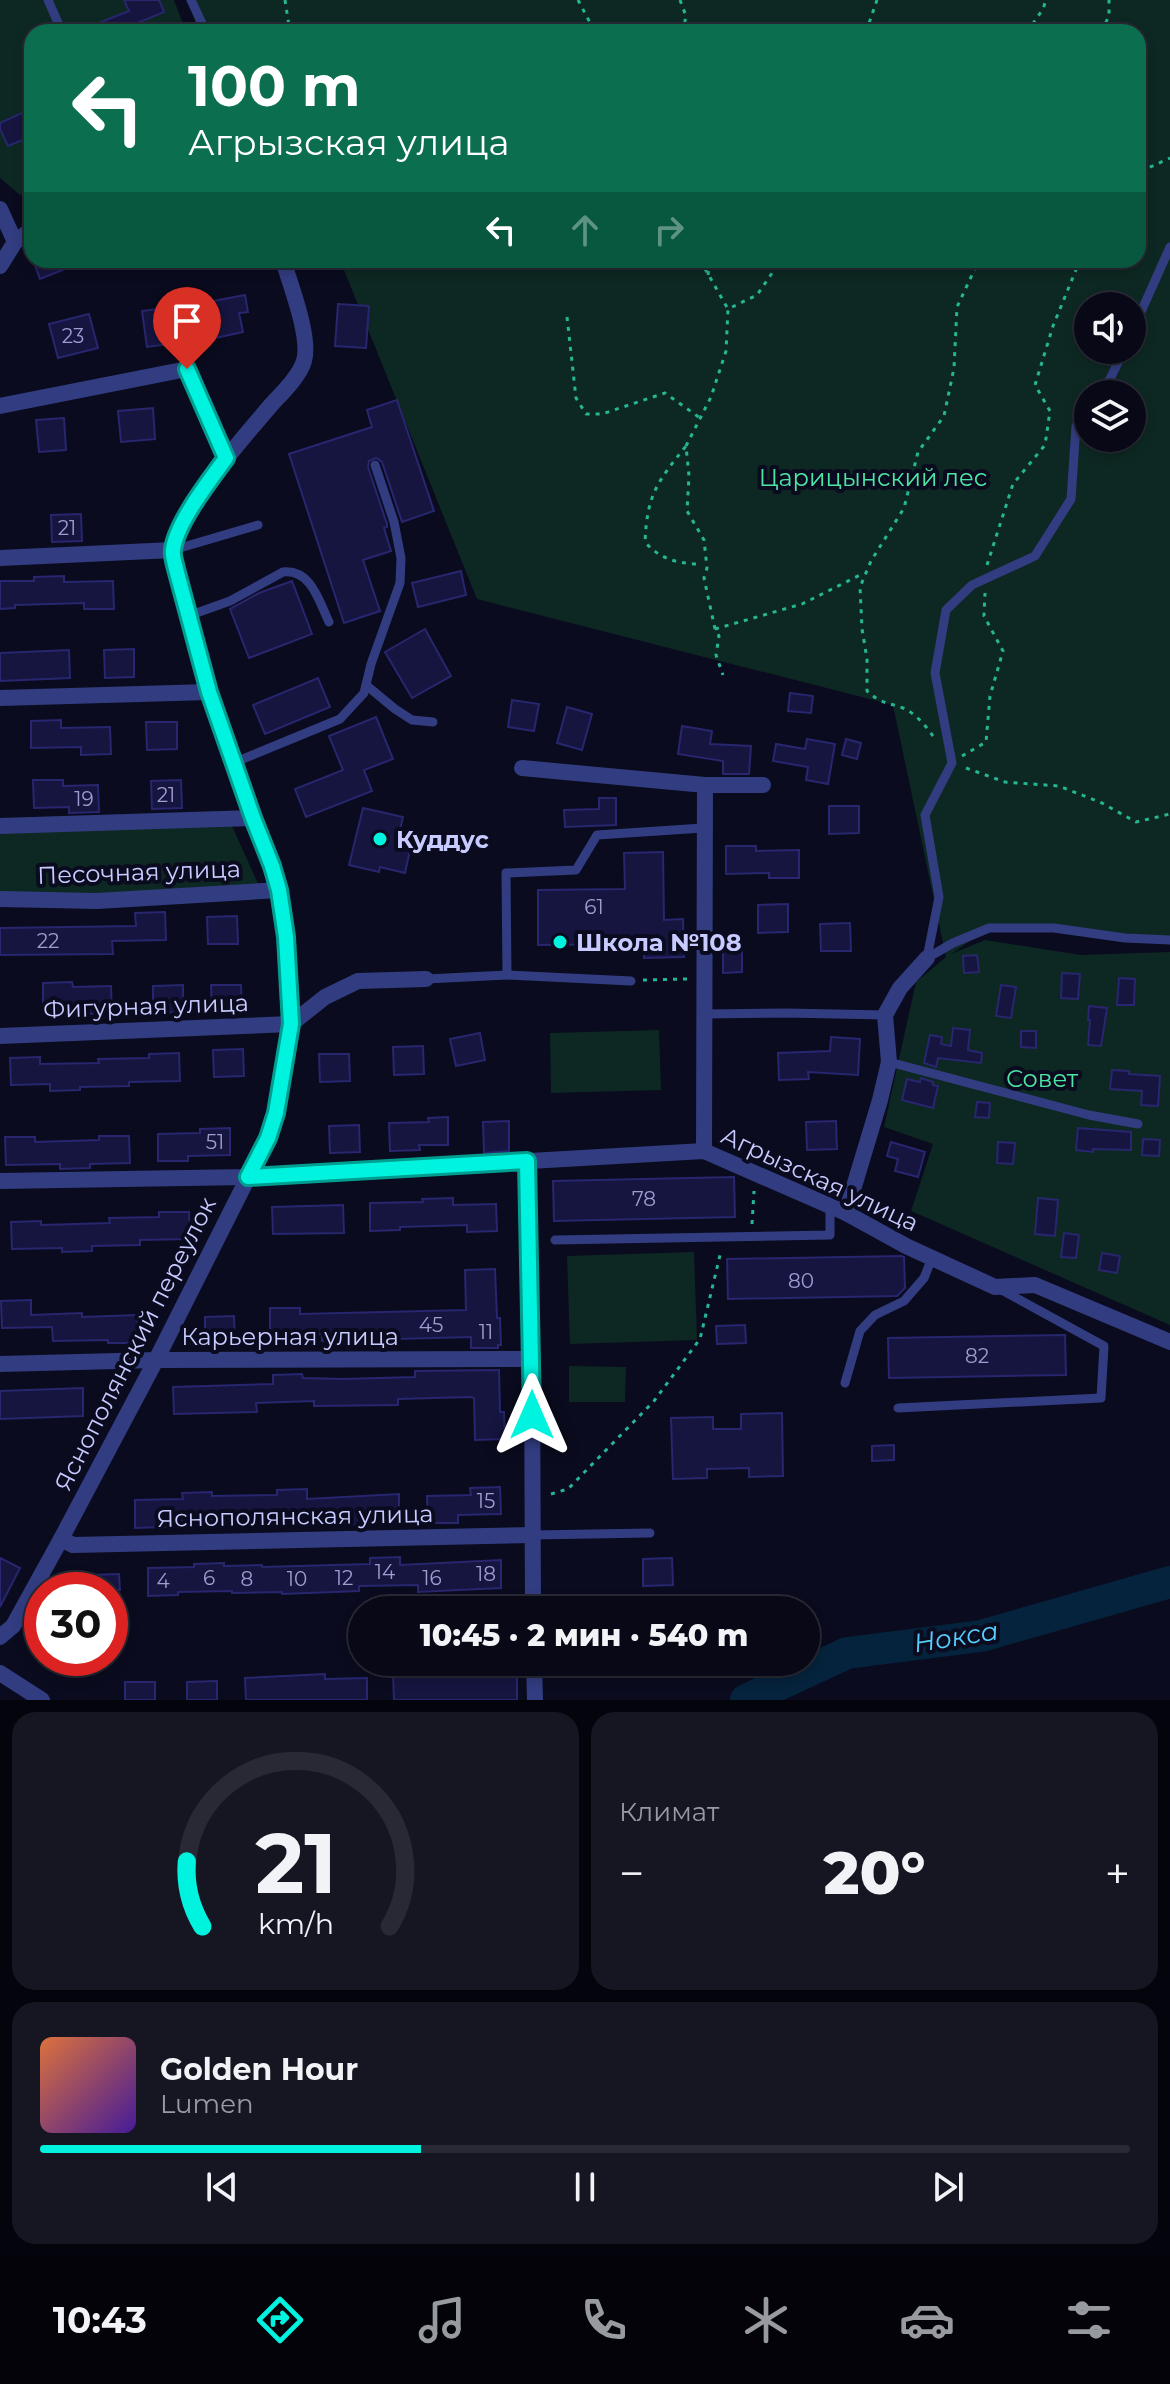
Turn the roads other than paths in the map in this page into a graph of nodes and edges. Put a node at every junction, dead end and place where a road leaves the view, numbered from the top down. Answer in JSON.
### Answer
{"nodes":[{"id":1,"x":48,"y":0,"type":"edge"},
{"id":2,"x":191,"y":0,"type":"edge"},
{"id":3,"x":58,"y":24,"type":"edge"},
{"id":4,"x":202,"y":24,"type":"edge"},
{"id":5,"x":0,"y":209,"type":"edge"},
{"id":6,"x":24,"y":235,"type":"edge"},
{"id":7,"x":15,"y":242,"type":"junction"},
{"id":8,"x":1170,"y":247,"type":"edge"},
{"id":9,"x":0,"y":266,"type":"edge"},
{"id":10,"x":285,"y":268,"type":"edge"},
{"id":11,"x":1146,"y":301,"type":"edge"},
{"id":12,"x":0,"y":406,"type":"edge"},
{"id":13,"x":1074,"y":452,"type":"edge"},
{"id":14,"x":226,"y":458,"type":"junction"},
{"id":15,"x":375,"y":465,"type":"dead end"},
{"id":16,"x":258,"y":525,"type":"dead end"},
{"id":17,"x":173,"y":550,"type":"junction"},
{"id":18,"x":0,"y":558,"type":"edge"},
{"id":19,"x":188,"y":616,"type":"junction"},
{"id":20,"x":329,"y":622,"type":"dead end"},
{"id":21,"x":366,"y":685,"type":"junction"},
{"id":22,"x":209,"y":692,"type":"junction"},
{"id":23,"x":0,"y":698,"type":"edge"},
{"id":24,"x":433,"y":722,"type":"dead end"},
{"id":25,"x":233,"y":763,"type":"junction"},
{"id":26,"x":522,"y":768,"type":"dead end"},
{"id":27,"x":705,"y":785,"type":"junction"},
{"id":28,"x":763,"y":785,"type":"dead end"},
{"id":29,"x":253,"y":818,"type":"junction"},
{"id":30,"x":0,"y":826,"type":"edge"},
{"id":31,"x":703,"y":828,"type":"junction"},
{"id":32,"x":279,"y":890,"type":"junction"},
{"id":33,"x":0,"y":899,"type":"edge"},
{"id":34,"x":1170,"y":940,"type":"edge"},
{"id":35,"x":927,"y":958,"type":"junction"},
{"id":36,"x":507,"y":975,"type":"junction"},
{"id":37,"x":426,"y":979,"type":"joint"},
{"id":38,"x":631,"y":981,"type":"road end"},
{"id":39,"x":704,"y":1014,"type":"junction"},
{"id":40,"x":885,"y":1015,"type":"junction"},
{"id":41,"x":291,"y":1024,"type":"junction"},
{"id":42,"x":0,"y":1036,"type":"edge"},
{"id":43,"x":889,"y":1062,"type":"junction"},
{"id":44,"x":1138,"y":1124,"type":"dead end"},
{"id":45,"x":704,"y":1151,"type":"junction"},
{"id":46,"x":527,"y":1161,"type":"junction"},
{"id":47,"x":248,"y":1177,"type":"junction"},
{"id":48,"x":0,"y":1181,"type":"edge"},
{"id":49,"x":838,"y":1210,"type":"junction"},
{"id":50,"x":555,"y":1240,"type":"dead end"},
{"id":51,"x":932,"y":1258,"type":"junction"},
{"id":52,"x":995,"y":1287,"type":"junction"},
{"id":53,"x":1170,"y":1342,"type":"edge"},
{"id":54,"x":532,"y":1359,"type":"junction"},
{"id":55,"x":156,"y":1360,"type":"junction"},
{"id":56,"x":0,"y":1364,"type":"edge"},
{"id":57,"x":845,"y":1383,"type":"dead end"},
{"id":58,"x":898,"y":1408,"type":"dead end"},
{"id":59,"x":650,"y":1533,"type":"dead end"},
{"id":60,"x":532,"y":1535,"type":"junction"},
{"id":61,"x":61,"y":1539,"type":"junction"},
{"id":62,"x":533,"y":1596,"type":"edge"},
{"id":63,"x":0,"y":1637,"type":"edge"},
{"id":64,"x":0,"y":1673,"type":"edge"},
{"id":65,"x":534,"y":1676,"type":"edge"},
{"id":66,"x":42,"y":1700,"type":"edge"},
{"id":67,"x":535,"y":1700,"type":"edge"}],
"edges":[{"from":1,"to":3,"type":"lane"},
{"from":2,"to":4,"type":"lane"},
{"from":5,"to":7,"type":"street"},
{"from":6,"to":7,"type":"street"},
{"from":7,"to":9,"type":"street"},
{"from":8,"to":11,"type":"lane"},
{"from":10,"to":14,"type":"street"},
{"from":12,"to":14,"type":"street"},
{"from":13,"to":35,"type":"lane"},
{"from":14,"to":17,"type":"street"},
{"from":15,"to":21,"type":"lane"},
{"from":16,"to":17,"type":"lane"},
{"from":17,"to":18,"type":"street"},
{"from":17,"to":19,"type":"street","name":"Яснополянский переулок"},
{"from":19,"to":20,"type":"lane"},
{"from":19,"to":22,"type":"street","name":"Яснополянский переулок"},
{"from":21,"to":24,"type":"lane"},
{"from":21,"to":25,"type":"lane"},
{"from":22,"to":23,"type":"street"},
{"from":22,"to":25,"type":"street","name":"Яснополянский переулок"},
{"from":25,"to":29,"type":"street","name":"Яснополянский переулок"},
{"from":26,"to":27,"type":"street"},
{"from":27,"to":28,"type":"street"},
{"from":27,"to":31,"type":"street"},
{"from":29,"to":30,"type":"street","name":"Песочная улица"},
{"from":29,"to":32,"type":"street","name":"Яснополянский переулок"},
{"from":31,"to":36,"type":"lane"},
{"from":31,"to":39,"type":"street"},
{"from":32,"to":33,"type":"street","name":"Песочная улица"},
{"from":32,"to":41,"type":"street","name":"Яснополянский переулок"},
{"from":34,"to":35,"type":"lane"},
{"from":35,"to":40,"type":"street"},
{"from":36,"to":37,"type":"lane"},
{"from":36,"to":38,"type":"lane"},
{"from":37,"to":41,"type":"street"},
{"from":39,"to":40,"type":"lane"},
{"from":39,"to":45,"type":"street"},
{"from":40,"to":43,"type":"street"},
{"from":41,"to":42,"type":"street","name":"Фигурная улица"},
{"from":41,"to":47,"type":"street","name":"Яснополянский переулок"},
{"from":43,"to":44,"type":"lane"},
{"from":43,"to":49,"type":"street"},
{"from":45,"to":46,"type":"street","name":"Агрызская улица"},
{"from":45,"to":49,"type":"street","name":"Агрызская улица"},
{"from":46,"to":47,"type":"street","name":"Агрызская улица"},
{"from":46,"to":54,"type":"street"},
{"from":47,"to":48,"type":"street","name":"Агрызская улица"},
{"from":47,"to":55,"type":"street","name":"Яснополянский переулок"},
{"from":49,"to":50,"type":"lane"},
{"from":49,"to":51,"type":"street","name":"Агрызская улица"},
{"from":51,"to":52,"type":"street","name":"Агрызская улица"},
{"from":51,"to":57,"type":"lane"},
{"from":52,"to":53,"type":"street","name":"Агрызская улица"},
{"from":52,"to":58,"type":"lane"},
{"from":54,"to":55,"type":"street","name":"Карьерная улица"},
{"from":54,"to":60,"type":"street"},
{"from":55,"to":56,"type":"street","name":"Карьерная улица"},
{"from":55,"to":61,"type":"street","name":"Яснополянский переулок"},
{"from":59,"to":60,"type":"lane"},
{"from":60,"to":61,"type":"street","name":"Яснополянская улица"},
{"from":60,"to":62,"type":"street"},
{"from":61,"to":63,"type":"street","name":"Яснополянский переулок"},
{"from":64,"to":66,"type":"street"},
{"from":65,"to":67,"type":"street"}]}
